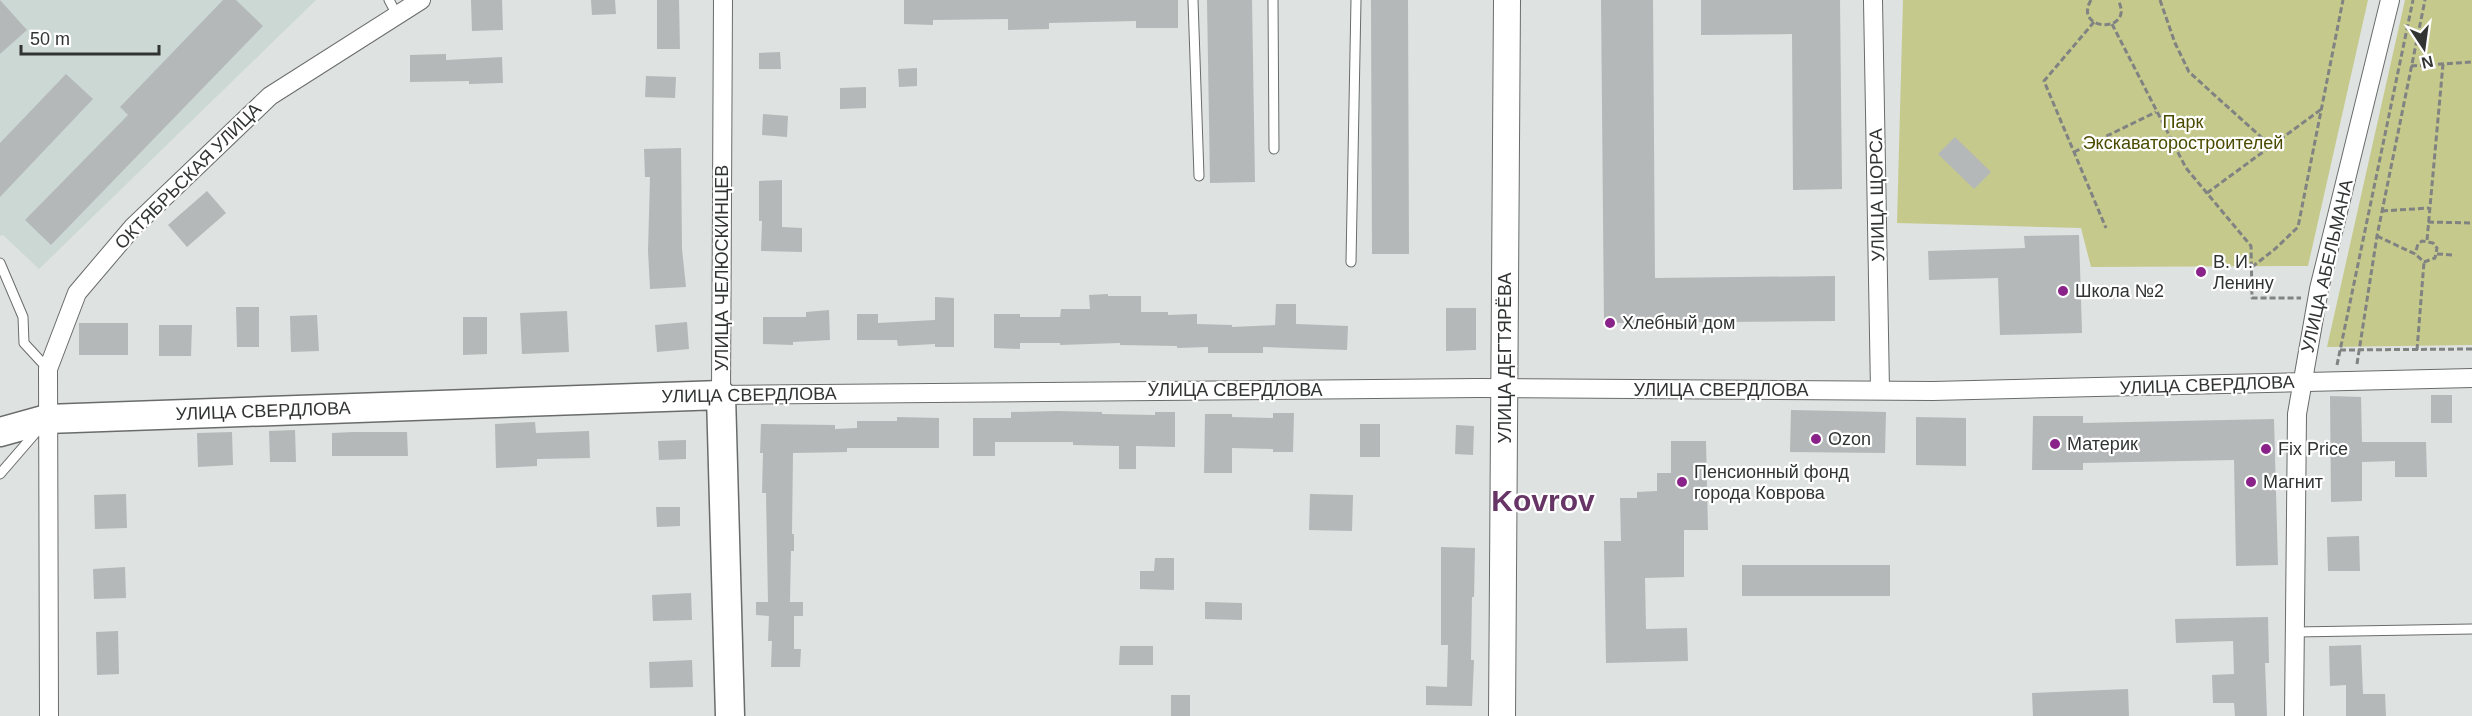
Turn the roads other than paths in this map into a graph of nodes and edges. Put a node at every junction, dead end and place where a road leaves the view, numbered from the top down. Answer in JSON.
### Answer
{"nodes":[{"id":1,"x":421,"y":0,"type":"edge"},
{"id":2,"x":723,"y":0,"type":"edge"},
{"id":3,"x":1193,"y":0,"type":"edge"},
{"id":4,"x":1273,"y":0,"type":"edge"},
{"id":5,"x":1356,"y":0,"type":"edge"},
{"id":6,"x":1507,"y":0,"type":"edge"},
{"id":7,"x":1874,"y":0,"type":"edge"},
{"id":8,"x":2390,"y":0,"type":"edge"},
{"id":9,"x":393,"y":8,"type":"edge"},
{"id":10,"x":1274,"y":149,"type":"dead end"},
{"id":11,"x":1199,"y":176,"type":"dead end"},
{"id":12,"x":1351,"y":262,"type":"dead end"},
{"id":13,"x":0,"y":263,"type":"edge"},
{"id":14,"x":48,"y":369,"type":"junction"},
{"id":15,"x":2472,"y":378,"type":"edge"},
{"id":16,"x":2302,"y":382,"type":"junction"},
{"id":17,"x":1505,"y":389,"type":"junction"},
{"id":18,"x":1880,"y":390,"type":"junction"},
{"id":19,"x":721,"y":395,"type":"junction"},
{"id":20,"x":47,"y":419,"type":"junction"},
{"id":21,"x":0,"y":432,"type":"edge"},
{"id":22,"x":0,"y":474,"type":"edge"},
{"id":23,"x":2472,"y":629,"type":"edge"},
{"id":24,"x":2296,"y":632,"type":"junction"},
{"id":25,"x":48,"y":716,"type":"edge"},
{"id":26,"x":730,"y":716,"type":"edge"},
{"id":27,"x":1502,"y":716,"type":"edge"},
{"id":28,"x":2294,"y":716,"type":"edge"}],
"edges":[{"from":1,"to":9,"type":"street","name":"ОКТЯБРЬСКАЯ УЛИЦА"},
{"from":2,"to":19,"type":"street","name":"УЛИЦА ЧЕЛЮСКИНЦЕВ"},
{"from":3,"to":11,"type":"lane"},
{"from":4,"to":10,"type":"lane"},
{"from":5,"to":12,"type":"lane"},
{"from":6,"to":17,"type":"main road","name":"УЛИЦА ДЕГТЯРЁВА"},
{"from":7,"to":18,"type":"street","name":"УЛИЦА ЩОРСА"},
{"from":8,"to":16,"type":"street","name":"УЛИЦА АБЕЛЬМАНА"},
{"from":9,"to":14,"type":"street","name":"ОКТЯБРЬСКАЯ УЛИЦА"},
{"from":13,"to":14,"type":"lane"},
{"from":14,"to":20,"type":"street","name":"ОКТЯБРЬСКАЯ УЛИЦА"},
{"from":15,"to":16,"type":"street","name":"УЛИЦА СВЕРДЛОВА"},
{"from":16,"to":18,"type":"street","name":"УЛИЦА СВЕРДЛОВА"},
{"from":16,"to":24,"type":"street","name":"УЛИЦА АБЕЛЬМАНА"},
{"from":17,"to":18,"type":"street","name":"УЛИЦА СВЕРДЛОВА"},
{"from":17,"to":19,"type":"street","name":"УЛИЦА СВЕРДЛОВА"},
{"from":17,"to":27,"type":"main road","name":"УЛИЦА ДЕГТЯРЁВА"},
{"from":19,"to":20,"type":"main road","name":"УЛИЦА СВЕРДЛОВА"},
{"from":19,"to":26,"type":"main road","name":"УЛИЦА ЧЕЛЮСКИНЦЕВ"},
{"from":20,"to":21,"type":"main road","name":"УЛИЦА СВЕРДЛОВА"},
{"from":20,"to":22,"type":"lane"},
{"from":20,"to":25,"type":"street","name":"ОКТЯБРЬСКАЯ УЛИЦА"},
{"from":23,"to":24,"type":"lane"},
{"from":24,"to":28,"type":"street","name":"УЛИЦА АБЕЛЬМАНА"}]}
